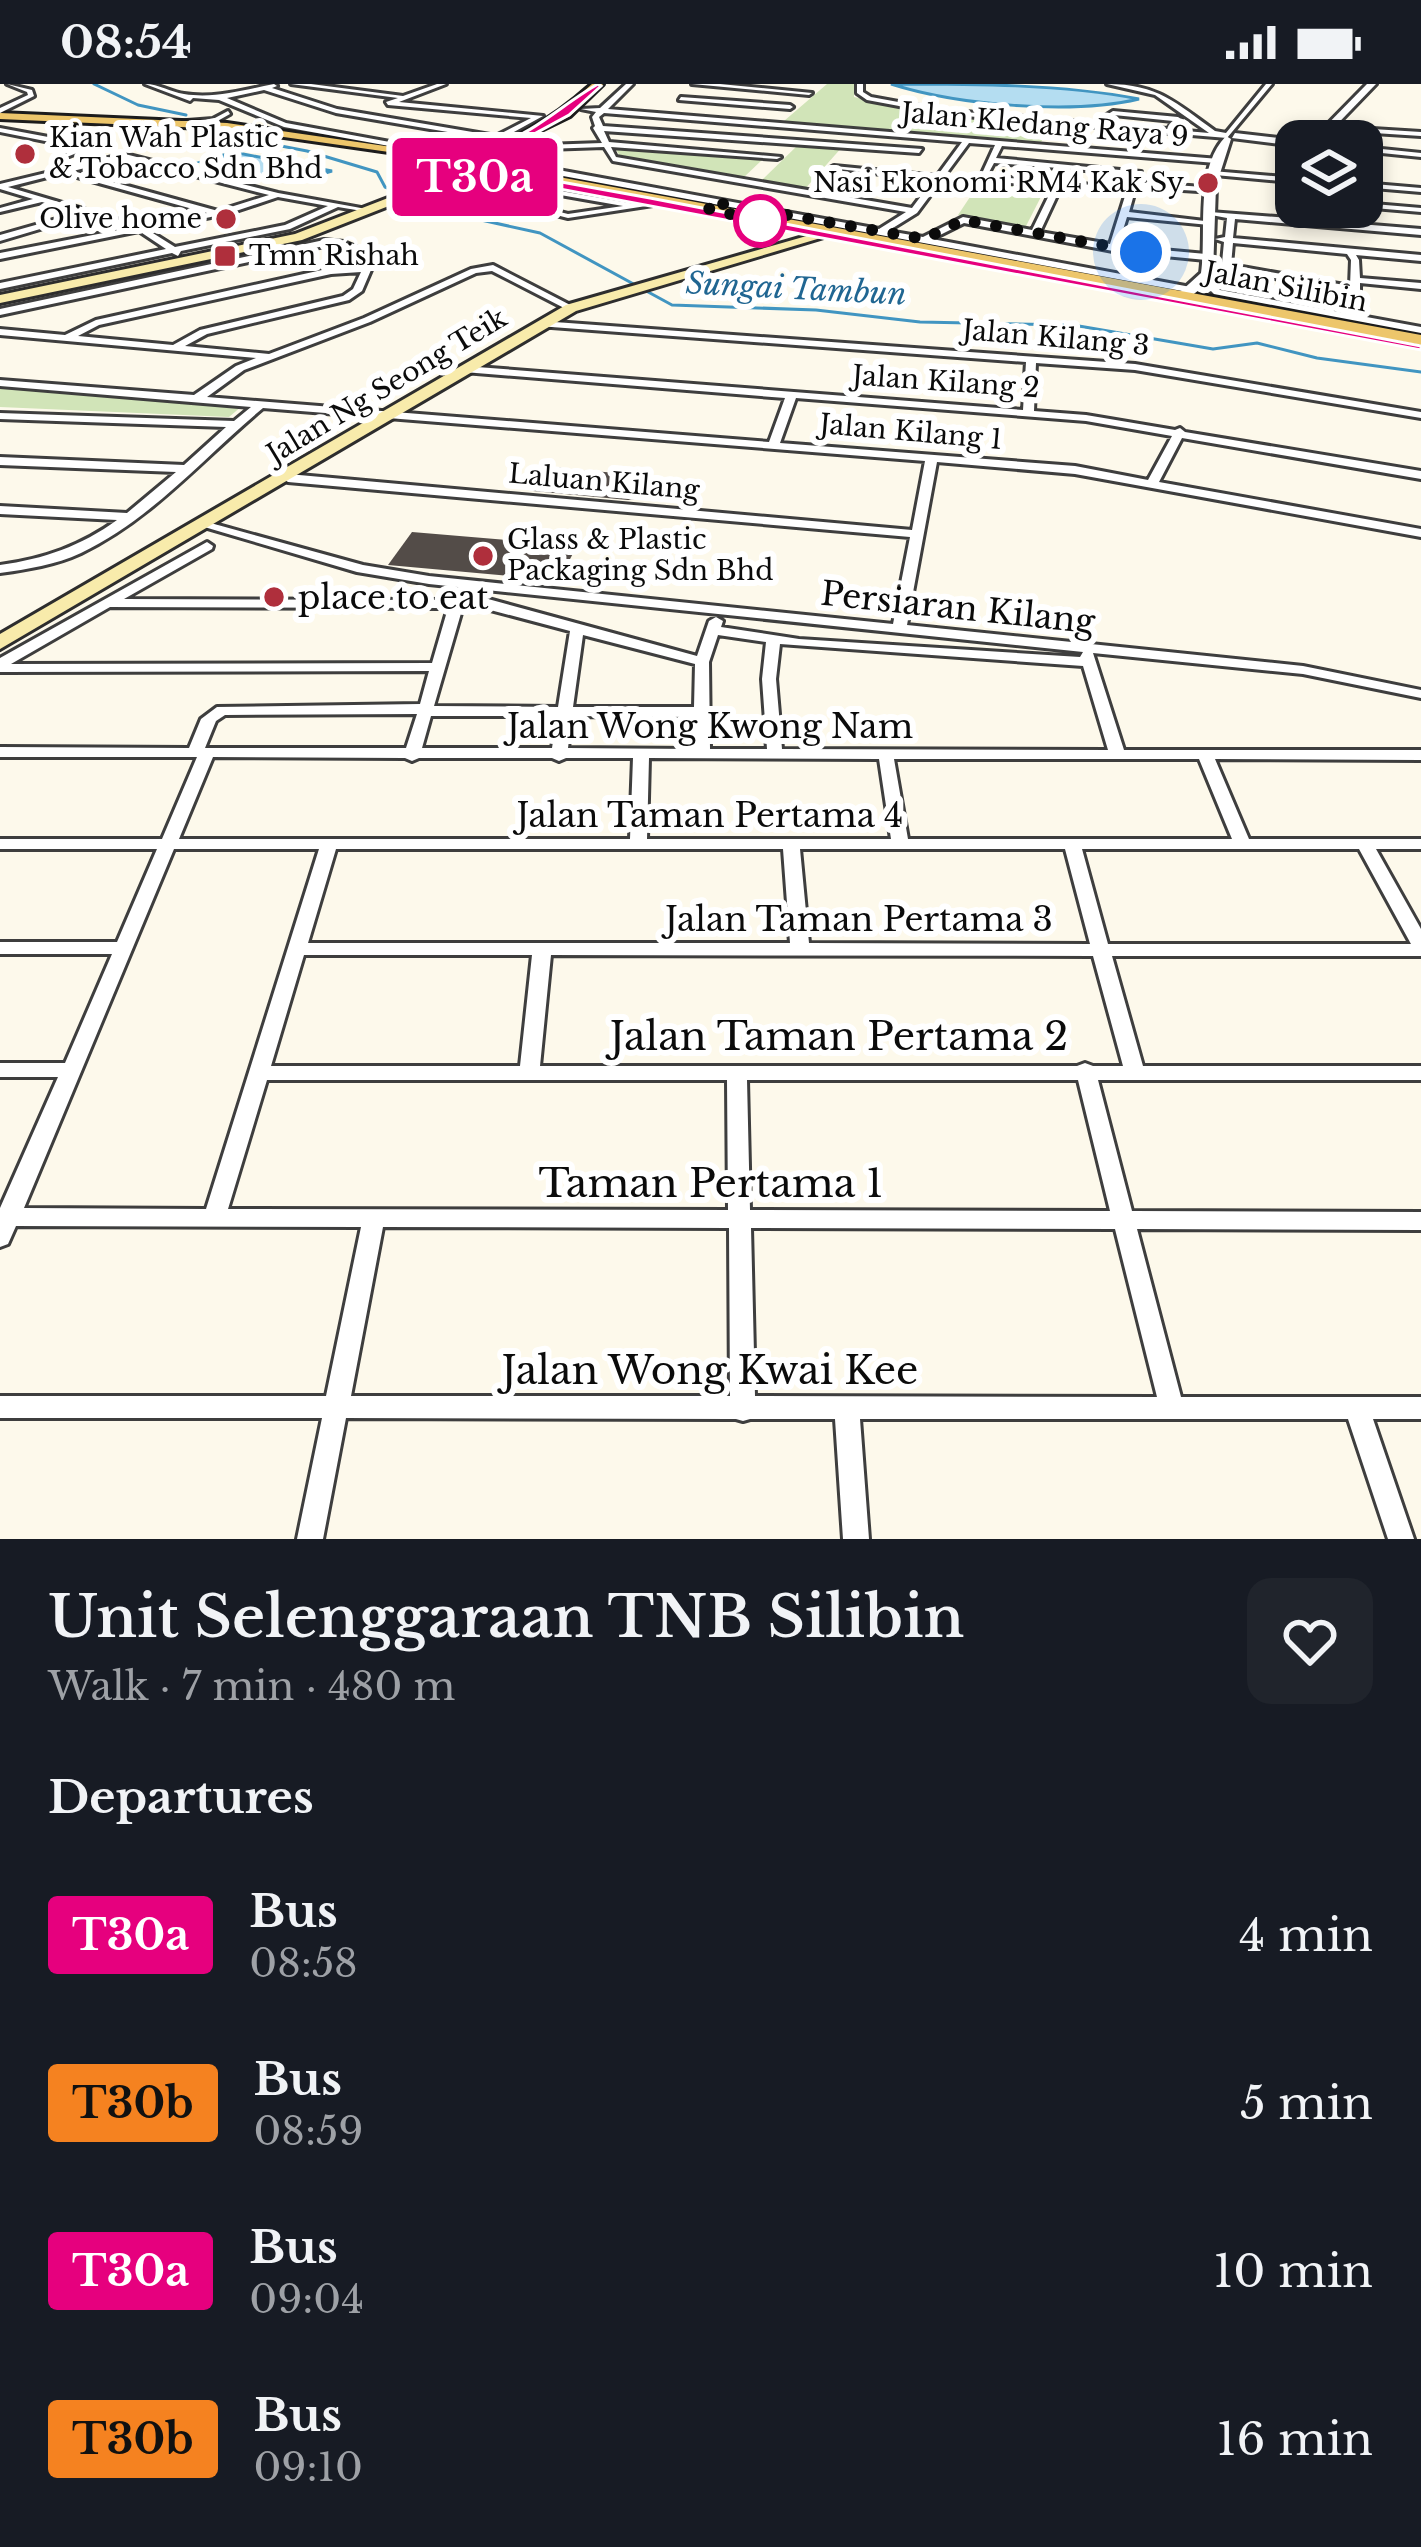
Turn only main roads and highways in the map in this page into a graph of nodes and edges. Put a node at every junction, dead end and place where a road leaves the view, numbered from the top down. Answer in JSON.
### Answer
{"nodes":[{"id":1,"x":598,"y":84,"type":"edge"},
{"id":2,"x":612,"y":84,"type":"edge"},
{"id":3,"x":1,"y":114,"type":"edge"},
{"id":4,"x":466,"y":157,"type":"junction"},
{"id":5,"x":502,"y":164,"type":"junction"},
{"id":6,"x":434,"y":170,"type":"junction"},
{"id":7,"x":476,"y":177,"type":"junction"},
{"id":8,"x":420,"y":187,"type":"junction"},
{"id":9,"x":651,"y":202,"type":"junction"},
{"id":10,"x":816,"y":233,"type":"junction"},
{"id":11,"x":1083,"y":282,"type":"junction"},
{"id":12,"x":1191,"y":292,"type":"junction"},
{"id":13,"x":0,"y":298,"type":"edge"},
{"id":14,"x":1298,"y":323,"type":"junction"},
{"id":15,"x":1421,"y":343,"type":"edge"},
{"id":16,"x":0,"y":643,"type":"edge"}],
"edges":[{"from":1,"to":4,"type":"main road"},
{"from":2,"to":5,"type":"main road"},
{"from":3,"to":4,"type":"main road"},
{"from":3,"to":6,"type":"main road"},
{"from":4,"to":5,"type":"main road"},
{"from":4,"to":6,"type":"main road"},
{"from":5,"to":7,"type":"main road"},
{"from":5,"to":9,"type":"main road"},
{"from":6,"to":7,"type":"main road"},
{"from":6,"to":8,"type":"main road"},
{"from":7,"to":8,"type":"main road"},
{"from":7,"to":9,"type":"main road"},
{"from":8,"to":13,"type":"main road"},
{"from":9,"to":10,"type":"main road","name":"Jalan Silibin"},
{"from":10,"to":11,"type":"main road","name":"Jalan Silibin"},
{"from":10,"to":12,"type":"main road","name":"Jalan Silibin"},
{"from":10,"to":16,"type":"main road","name":"Jalan Ng Seong Teik"},
{"from":11,"to":12,"type":"main road"},
{"from":11,"to":14,"type":"main road","name":"Jalan Silibin"},
{"from":12,"to":14,"type":"main road"},
{"from":12,"to":15,"type":"main road","name":"Jalan Silibin"},
{"from":14,"to":15,"type":"main road","name":"Jalan Silibin"}]}
